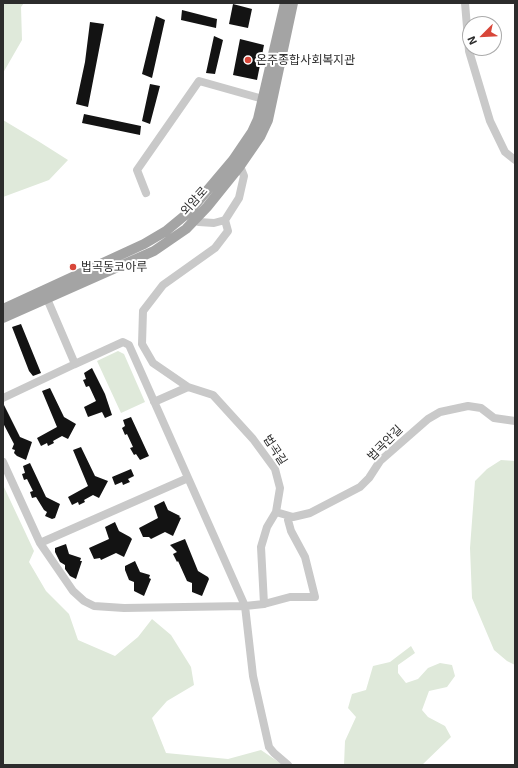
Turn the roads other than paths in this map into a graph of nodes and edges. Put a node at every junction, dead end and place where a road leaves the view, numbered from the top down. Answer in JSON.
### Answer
{"nodes":[{"id":1,"x":285,"y":3,"type":"edge"},
{"id":2,"x":293,"y":3,"type":"edge"},
{"id":3,"x":465,"y":3,"type":"edge"},
{"id":4,"x":263,"y":99,"type":"junction"},
{"id":5,"x":515,"y":160,"type":"edge"},
{"id":6,"x":236,"y":163,"type":"junction"},
{"id":7,"x":146,"y":193,"type":"dead end"},
{"id":8,"x":190,"y":218,"type":"junction"},
{"id":9,"x":225,"y":220,"type":"junction"},
{"id":10,"x":45,"y":294,"type":"junction"},
{"id":11,"x":3,"y":309,"type":"edge"},
{"id":12,"x":3,"y":318,"type":"edge"},
{"id":13,"x":75,"y":364,"type":"junction"},
{"id":14,"x":188,"y":387,"type":"junction"},
{"id":15,"x":3,"y":398,"type":"edge"},
{"id":16,"x":154,"y":402,"type":"junction"},
{"id":17,"x":515,"y":421,"type":"edge"},
{"id":18,"x":3,"y":462,"type":"edge"},
{"id":19,"x":188,"y":478,"type":"junction"},
{"id":20,"x":276,"y":512,"type":"junction"},
{"id":21,"x":289,"y":516,"type":"junction"},
{"id":22,"x":40,"y":543,"type":"junction"},
{"id":23,"x":264,"y":604,"type":"junction"},
{"id":24,"x":245,"y":606,"type":"junction"},
{"id":25,"x":288,"y":765,"type":"edge"}],
"edges":[{"from":1,"to":4,"type":"main road","name":"외암로"},
{"from":2,"to":6,"type":"main road","name":"외암로"},
{"from":3,"to":5,"type":"street"},
{"from":4,"to":6,"type":"main road","name":"외암로"},
{"from":4,"to":7,"type":"street"},
{"from":6,"to":8,"type":"main road","name":"외암로"},
{"from":6,"to":9,"type":"street"},
{"from":8,"to":9,"type":"street"},
{"from":8,"to":10,"type":"main road","name":"외암로"},
{"from":9,"to":14,"type":"street","name":"법곡길"},
{"from":10,"to":11,"type":"main road","name":"외암로"},
{"from":10,"to":12,"type":"main road","name":"외암로"},
{"from":10,"to":13,"type":"street"},
{"from":13,"to":15,"type":"street"},
{"from":13,"to":16,"type":"street"},
{"from":14,"to":16,"type":"street"},
{"from":14,"to":20,"type":"street","name":"법곡길"},
{"from":16,"to":19,"type":"street"},
{"from":17,"to":21,"type":"street","name":"법곡안길"},
{"from":18,"to":22,"type":"street"},
{"from":19,"to":22,"type":"street"},
{"from":19,"to":24,"type":"street"},
{"from":20,"to":21,"type":"street","name":"법곡안길"},
{"from":20,"to":23,"type":"street","name":"법곡길"},
{"from":21,"to":23,"type":"street"},
{"from":22,"to":24,"type":"street"},
{"from":23,"to":24,"type":"street"},
{"from":24,"to":25,"type":"street"}]}
